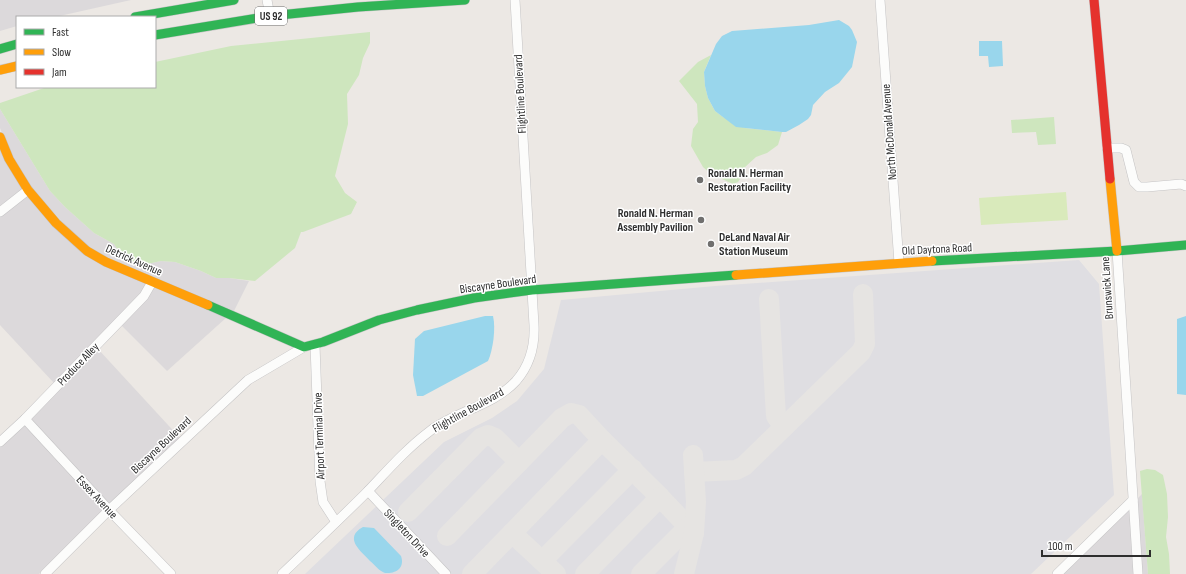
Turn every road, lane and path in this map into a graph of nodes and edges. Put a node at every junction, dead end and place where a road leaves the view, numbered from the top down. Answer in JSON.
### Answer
{"nodes":[{"id":1,"x":234,"y":0,"type":"edge"},
{"id":2,"x":267,"y":0,"type":"edge"},
{"id":3,"x":465,"y":0,"type":"edge"},
{"id":4,"x":515,"y":0,"type":"edge"},
{"id":5,"x":880,"y":0,"type":"edge"},
{"id":6,"x":1094,"y":0,"type":"edge"},
{"id":7,"x":141,"y":16,"type":"edge"},
{"id":8,"x":270,"y":16,"type":"junction"},
{"id":9,"x":156,"y":35,"type":"edge"},
{"id":10,"x":16,"y":44,"type":"edge"},
{"id":11,"x":0,"y":49,"type":"edge"},
{"id":12,"x":16,"y":66,"type":"edge"},
{"id":13,"x":0,"y":70,"type":"edge"},
{"id":14,"x":0,"y":137,"type":"edge"},
{"id":15,"x":1107,"y":148,"type":"junction"},
{"id":16,"x":1186,"y":186,"type":"edge"},
{"id":17,"x":28,"y":190,"type":"junction"},
{"id":18,"x":0,"y":212,"type":"edge"},
{"id":19,"x":1186,"y":245,"type":"edge"},
{"id":20,"x":1117,"y":251,"type":"junction"},
{"id":21,"x":899,"y":264,"type":"junction"},
{"id":22,"x":690,"y":278,"type":"joint"},
{"id":23,"x":152,"y":282,"type":"junction"},
{"id":24,"x":532,"y":290,"type":"junction"},
{"id":25,"x":315,"y":345,"type":"junction"},
{"id":26,"x":304,"y":347,"type":"junction"},
{"id":27,"x":25,"y":419,"type":"junction"},
{"id":28,"x":0,"y":442,"type":"edge"},
{"id":29,"x":368,"y":491,"type":"junction"},
{"id":30,"x":1133,"y":500,"type":"junction"},
{"id":31,"x":109,"y":510,"type":"junction"},
{"id":32,"x":336,"y":522,"type":"junction"},
{"id":33,"x":45,"y":574,"type":"edge"},
{"id":34,"x":171,"y":574,"type":"edge"},
{"id":35,"x":282,"y":574,"type":"edge"},
{"id":36,"x":446,"y":574,"type":"edge"},
{"id":37,"x":1057,"y":574,"type":"edge"},
{"id":38,"x":1138,"y":574,"type":"edge"}],
"edges":[{"from":1,"to":7,"type":"street"},
{"from":2,"to":8,"type":"street"},
{"from":3,"to":8,"type":"street","number":"US 92"},
{"from":4,"to":24,"type":"street","name":"Flightline Boulevard"},
{"from":5,"to":21,"type":"street","name":"North McDonald Avenue"},
{"from":6,"to":15,"type":"street","name":"Brunswick Lane"},
{"from":8,"to":9,"type":"street","number":"US 92"},
{"from":10,"to":11,"type":"street"},
{"from":12,"to":13,"type":"street"},
{"from":14,"to":17,"type":"street","name":"Detrick Avenue"},
{"from":15,"to":16,"type":"street"},
{"from":15,"to":20,"type":"street","name":"Brunswick Lane"},
{"from":17,"to":18,"type":"street"},
{"from":17,"to":23,"type":"street","name":"Detrick Avenue"},
{"from":19,"to":20,"type":"street","name":"Old Daytona Road"},
{"from":20,"to":21,"type":"street","name":"Old Daytona Road"},
{"from":20,"to":30,"type":"street","name":"Brunswick Lane"},
{"from":21,"to":22,"type":"street","name":"Old Daytona Road"},
{"from":22,"to":24,"type":"street","name":"Biscayne Boulevard"},
{"from":23,"to":26,"type":"street","name":"Detrick Avenue"},
{"from":23,"to":27,"type":"street","name":"Produce Alley"},
{"from":24,"to":25,"type":"street","name":"Biscayne Boulevard"},
{"from":24,"to":29,"type":"street","name":"Flightline Boulevard"},
{"from":25,"to":26,"type":"street","name":"Biscayne Boulevard"},
{"from":25,"to":32,"type":"street","name":"Airport Terminal Drive"},
{"from":26,"to":31,"type":"street","name":"Biscayne Boulevard"},
{"from":27,"to":28,"type":"street","name":"Produce Alley"},
{"from":27,"to":31,"type":"street","name":"Essex Avenue"},
{"from":29,"to":32,"type":"street","name":"Flightline Boulevard"},
{"from":29,"to":36,"type":"street","name":"Singleton Drive"},
{"from":30,"to":37,"type":"street"},
{"from":30,"to":38,"type":"street","name":"Brunswick Lane"},
{"from":31,"to":33,"type":"street","name":"Biscayne Boulevard"},
{"from":31,"to":34,"type":"street","name":"Essex Avenue"},
{"from":32,"to":35,"type":"street","name":"Flightline Boulevard"}]}
